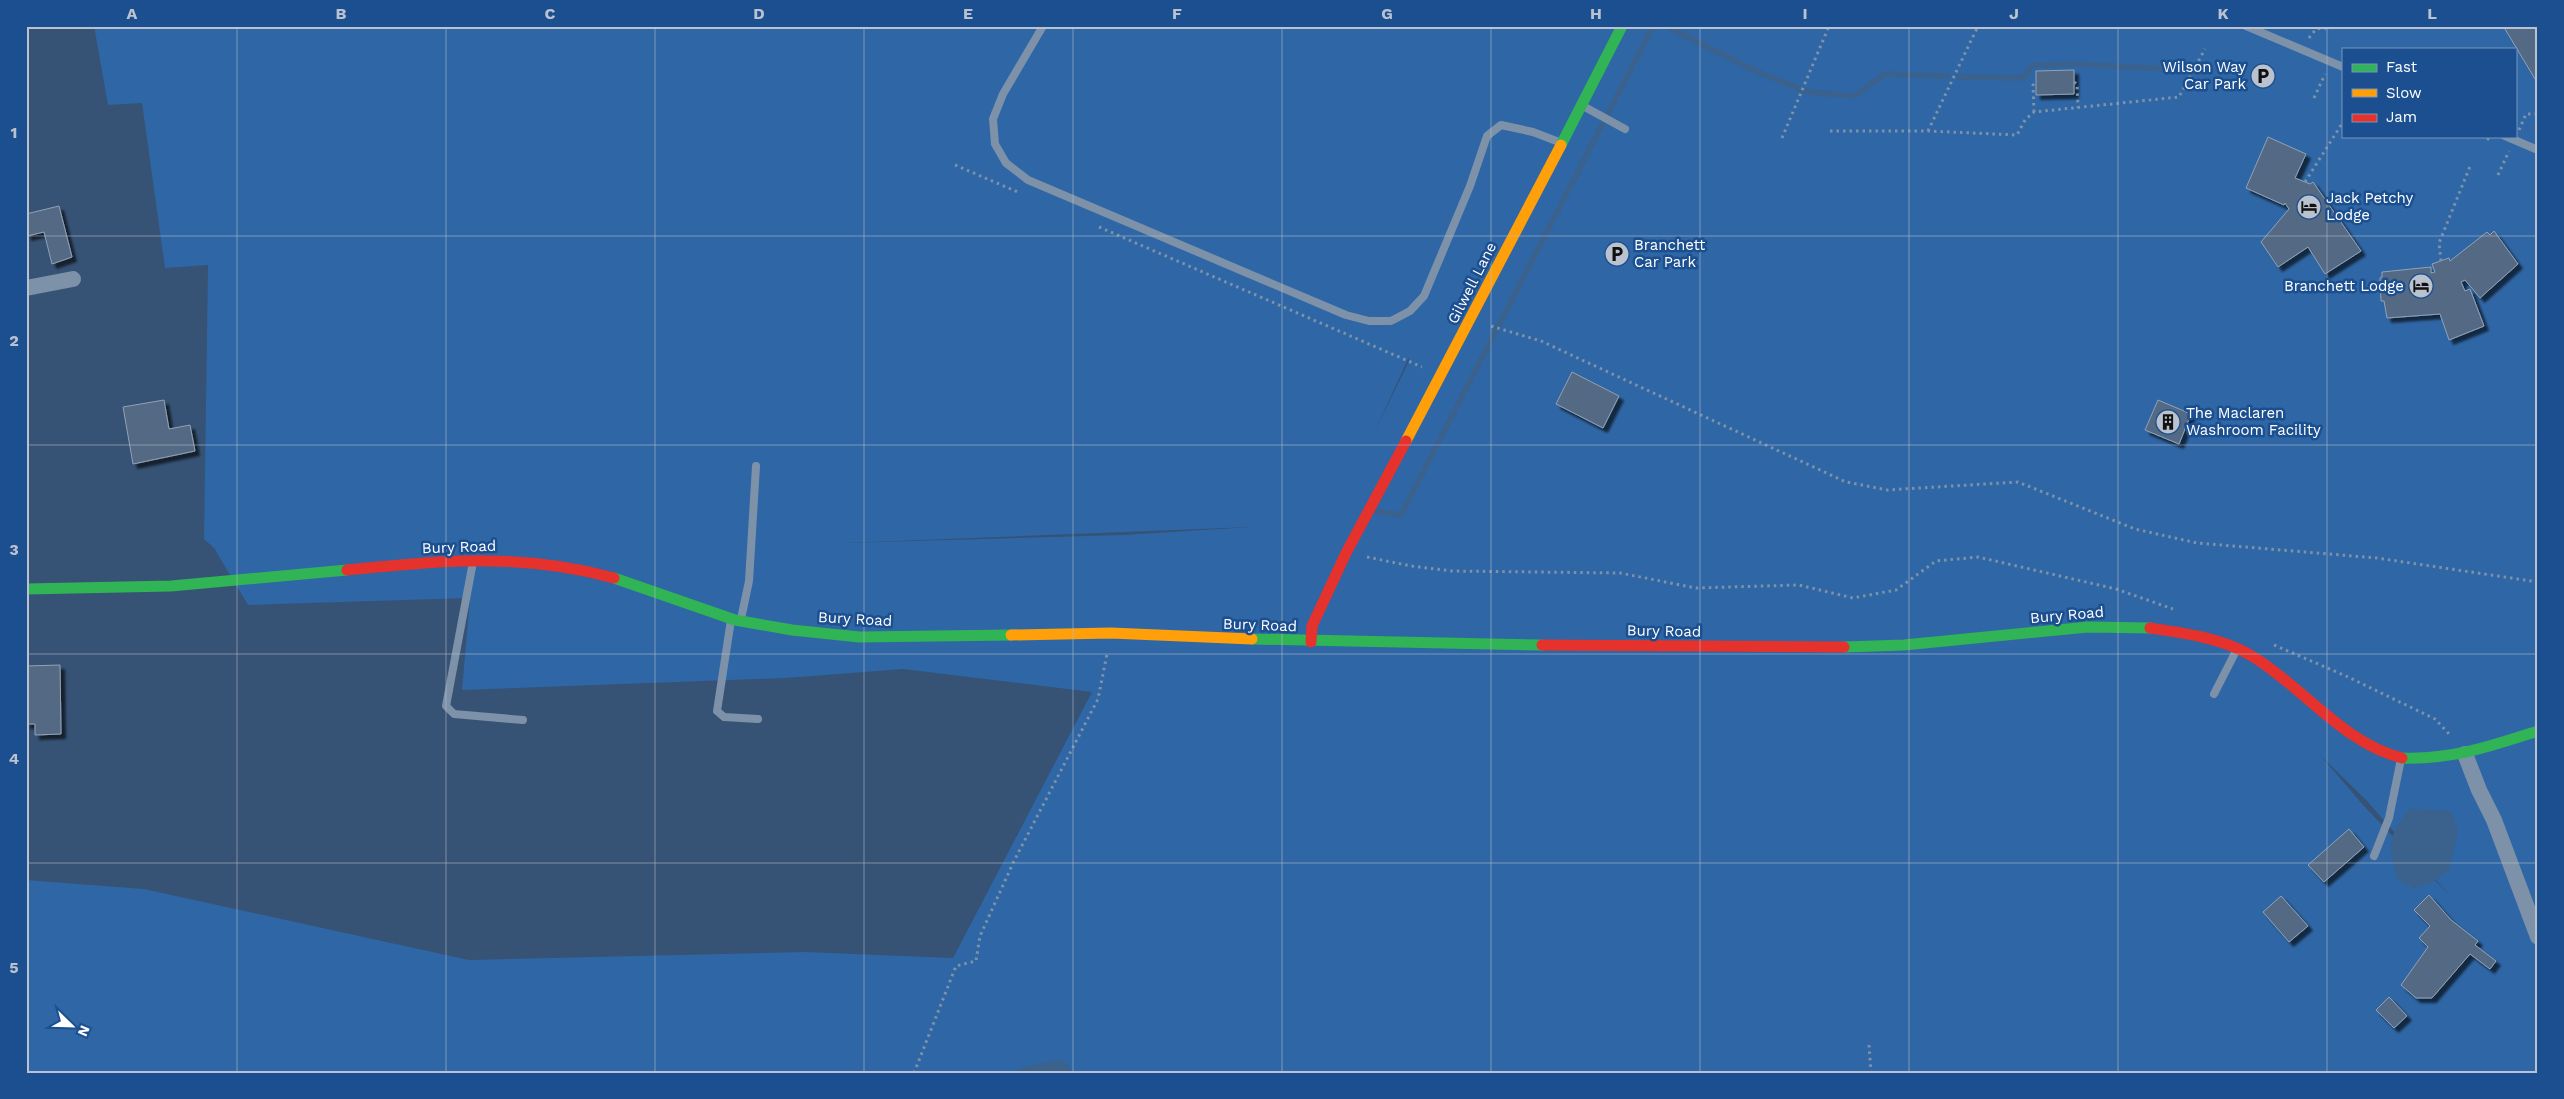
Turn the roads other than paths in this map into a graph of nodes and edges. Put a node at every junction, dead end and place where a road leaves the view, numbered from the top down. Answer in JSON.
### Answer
{"nodes":[{"id":1,"x":1043,"y":26,"type":"edge"},
{"id":2,"x":1622,"y":26,"type":"edge"},
{"id":3,"x":2246,"y":26,"type":"edge"},
{"id":4,"x":2342,"y":67,"type":"edge"},
{"id":5,"x":1581,"y":105,"type":"junction"},
{"id":6,"x":1625,"y":128,"type":"dead end"},
{"id":7,"x":2510,"y":138,"type":"edge"},
{"id":8,"x":1561,"y":143,"type":"junction"},
{"id":9,"x":2538,"y":150,"type":"edge"},
{"id":10,"x":73,"y":279,"type":"dead end"},
{"id":11,"x":26,"y":288,"type":"edge"},
{"id":12,"x":756,"y":466,"type":"dead end"},
{"id":13,"x":473,"y":560,"type":"junction"},
{"id":14,"x":26,"y":589,"type":"edge"},
{"id":15,"x":735,"y":620,"type":"junction"},
{"id":16,"x":1311,"y":642,"type":"junction"},
{"id":17,"x":2237,"y":649,"type":"junction"},
{"id":18,"x":2214,"y":694,"type":"dead end"},
{"id":19,"x":523,"y":720,"type":"dead end"},
{"id":20,"x":758,"y":720,"type":"dead end"},
{"id":21,"x":2538,"y":731,"type":"edge"},
{"id":22,"x":2466,"y":754,"type":"junction"},
{"id":23,"x":2401,"y":758,"type":"junction"},
{"id":24,"x":2374,"y":856,"type":"dead end"},
{"id":25,"x":2538,"y":937,"type":"edge"}],
"edges":[{"from":1,"to":8,"type":"lane"},
{"from":2,"to":5,"type":"street","name":"Gilwell Lane"},
{"from":3,"to":4,"type":"lane"},
{"from":5,"to":6,"type":"lane"},
{"from":5,"to":8,"type":"street","name":"Gilwell Lane"},
{"from":7,"to":9,"type":"lane"},
{"from":8,"to":16,"type":"street","name":"Gilwell Lane"},
{"from":10,"to":11,"type":"street"},
{"from":12,"to":15,"type":"lane"},
{"from":13,"to":14,"type":"street","name":"Bury Road"},
{"from":13,"to":15,"type":"street","name":"Bury Road"},
{"from":13,"to":19,"type":"lane"},
{"from":15,"to":16,"type":"street","name":"Bury Road"},
{"from":15,"to":20,"type":"lane"},
{"from":16,"to":17,"type":"street","name":"Bury Road"},
{"from":17,"to":18,"type":"lane"},
{"from":17,"to":23,"type":"street","name":"Bury Road"},
{"from":21,"to":22,"type":"street","name":"Bury Road"},
{"from":22,"to":23,"type":"street","name":"Bury Road"},
{"from":22,"to":25,"type":"street"},
{"from":23,"to":24,"type":"lane"}]}
